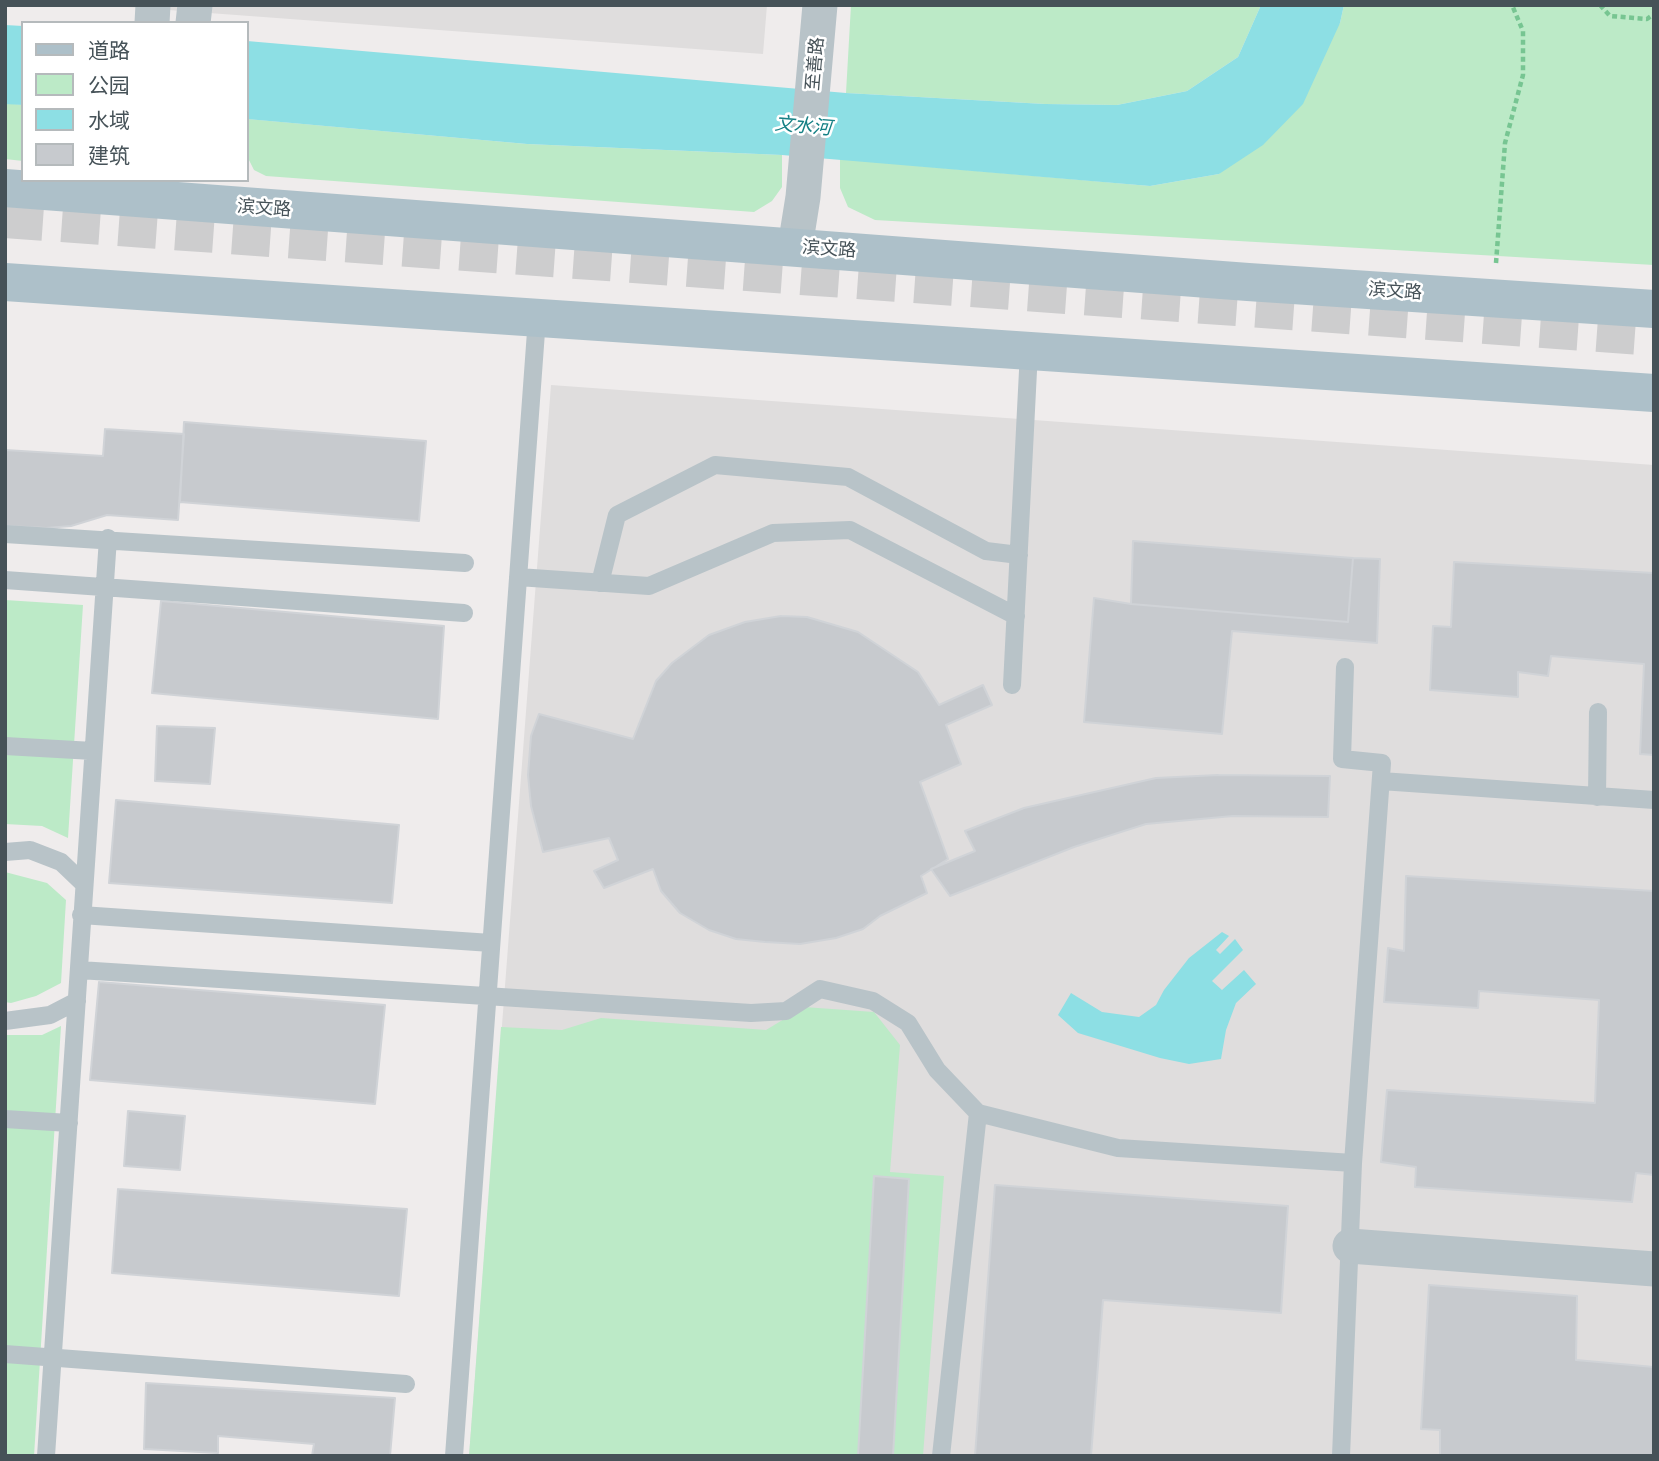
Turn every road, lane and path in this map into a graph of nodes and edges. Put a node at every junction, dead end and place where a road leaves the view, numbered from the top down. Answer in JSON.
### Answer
{"nodes":[{"id":1,"x":820,"y":5,"type":"edge"},
{"id":2,"x":1512,"y":5,"type":"edge"},
{"id":3,"x":1600,"y":5,"type":"edge"},
{"id":4,"x":1654,"y":14,"type":"edge"},
{"id":5,"x":5,"y":188,"type":"edge"},
{"id":6,"x":142,"y":189,"type":"edge"},
{"id":7,"x":184,"y":192,"type":"edge"},
{"id":8,"x":795,"y":247,"type":"junction"},
{"id":9,"x":5,"y":282,"type":"edge"},
{"id":10,"x":1493,"y":299,"type":"junction"},
{"id":11,"x":1654,"y":309,"type":"edge"},
{"id":12,"x":537,"y":318,"type":"junction"},
{"id":13,"x":1029,"y":351,"type":"junction"},
{"id":14,"x":1654,"y":393,"type":"edge"},
{"id":15,"x":5,"y":534,"type":"edge"},
{"id":16,"x":108,"y":538,"type":"junction"},
{"id":17,"x":1019,"y":555,"type":"junction"},
{"id":18,"x":465,"y":563,"type":"dead end"},
{"id":19,"x":518,"y":577,"type":"junction"},
{"id":20,"x":5,"y":580,"type":"edge"},
{"id":21,"x":600,"y":583,"type":"junction"},
{"id":22,"x":106,"y":586,"type":"junction"},
{"id":23,"x":464,"y":613,"type":"dead end"},
{"id":24,"x":1016,"y":616,"type":"junction"},
{"id":25,"x":1345,"y":667,"type":"dead end"},
{"id":26,"x":1012,"y":685,"type":"dead end"},
{"id":27,"x":1598,"y":712,"type":"dead end"},
{"id":28,"x":5,"y":746,"type":"edge"},
{"id":29,"x":93,"y":751,"type":"junction"},
{"id":30,"x":1381,"y":781,"type":"junction"},
{"id":31,"x":1597,"y":796,"type":"junction"},
{"id":32,"x":1654,"y":800,"type":"edge"},
{"id":33,"x":5,"y":852,"type":"edge"},
{"id":34,"x":84,"y":884,"type":"junction"},
{"id":35,"x":81,"y":915,"type":"junction"},
{"id":36,"x":491,"y":943,"type":"junction"},
{"id":37,"x":79,"y":970,"type":"junction"},
{"id":38,"x":488,"y":996,"type":"junction"},
{"id":39,"x":77,"y":1002,"type":"junction"},
{"id":40,"x":5,"y":1021,"type":"edge"},
{"id":41,"x":978,"y":1113,"type":"junction"},
{"id":42,"x":5,"y":1119,"type":"edge"},
{"id":43,"x":69,"y":1123,"type":"junction"},
{"id":44,"x":1353,"y":1163,"type":"junction"},
{"id":45,"x":1350,"y":1246,"type":"junction"},
{"id":46,"x":1654,"y":1269,"type":"edge"},
{"id":47,"x":5,"y":1354,"type":"edge"},
{"id":48,"x":53,"y":1357,"type":"junction"},
{"id":49,"x":406,"y":1384,"type":"dead end"},
{"id":50,"x":46,"y":1456,"type":"edge"},
{"id":51,"x":454,"y":1456,"type":"edge"},
{"id":52,"x":941,"y":1456,"type":"edge"},
{"id":53,"x":1341,"y":1456,"type":"edge"}],
"edges":[{"from":1,"to":8,"type":"street","name":"至善路"},
{"from":2,"to":10,"type":"path"},
{"from":3,"to":4,"type":"path"},
{"from":5,"to":6,"type":"main road","name":"滨文路"},
{"from":6,"to":7,"type":"main road","name":"滨文路"},
{"from":7,"to":8,"type":"main road","name":"滨文路"},
{"from":8,"to":10,"type":"main road","name":"滨文路"},
{"from":9,"to":12,"type":"main road"},
{"from":10,"to":11,"type":"main road","name":"滨文路"},
{"from":12,"to":13,"type":"main road"},
{"from":12,"to":19,"type":"lane"},
{"from":13,"to":14,"type":"main road"},
{"from":13,"to":17,"type":"lane"},
{"from":15,"to":16,"type":"lane"},
{"from":16,"to":18,"type":"lane"},
{"from":16,"to":22,"type":"lane"},
{"from":17,"to":21,"type":"lane"},
{"from":17,"to":24,"type":"lane"},
{"from":19,"to":21,"type":"lane"},
{"from":19,"to":36,"type":"lane"},
{"from":20,"to":22,"type":"lane"},
{"from":21,"to":24,"type":"lane"},
{"from":22,"to":23,"type":"lane"},
{"from":22,"to":29,"type":"lane"},
{"from":24,"to":26,"type":"lane"},
{"from":25,"to":30,"type":"lane"},
{"from":27,"to":31,"type":"lane"},
{"from":28,"to":29,"type":"lane"},
{"from":29,"to":34,"type":"lane"},
{"from":30,"to":31,"type":"lane"},
{"from":30,"to":44,"type":"lane"},
{"from":31,"to":32,"type":"lane"},
{"from":33,"to":34,"type":"lane"},
{"from":34,"to":35,"type":"lane"},
{"from":35,"to":36,"type":"lane"},
{"from":35,"to":37,"type":"lane"},
{"from":36,"to":38,"type":"lane"},
{"from":37,"to":38,"type":"lane"},
{"from":37,"to":39,"type":"lane"},
{"from":38,"to":41,"type":"lane"},
{"from":38,"to":51,"type":"lane"},
{"from":39,"to":40,"type":"lane"},
{"from":39,"to":43,"type":"lane"},
{"from":41,"to":44,"type":"lane"},
{"from":41,"to":52,"type":"lane"},
{"from":42,"to":43,"type":"lane"},
{"from":43,"to":48,"type":"lane"},
{"from":44,"to":45,"type":"lane"},
{"from":45,"to":46,"type":"street"},
{"from":45,"to":53,"type":"lane"},
{"from":47,"to":48,"type":"lane"},
{"from":48,"to":49,"type":"lane"},
{"from":48,"to":50,"type":"lane"}]}
